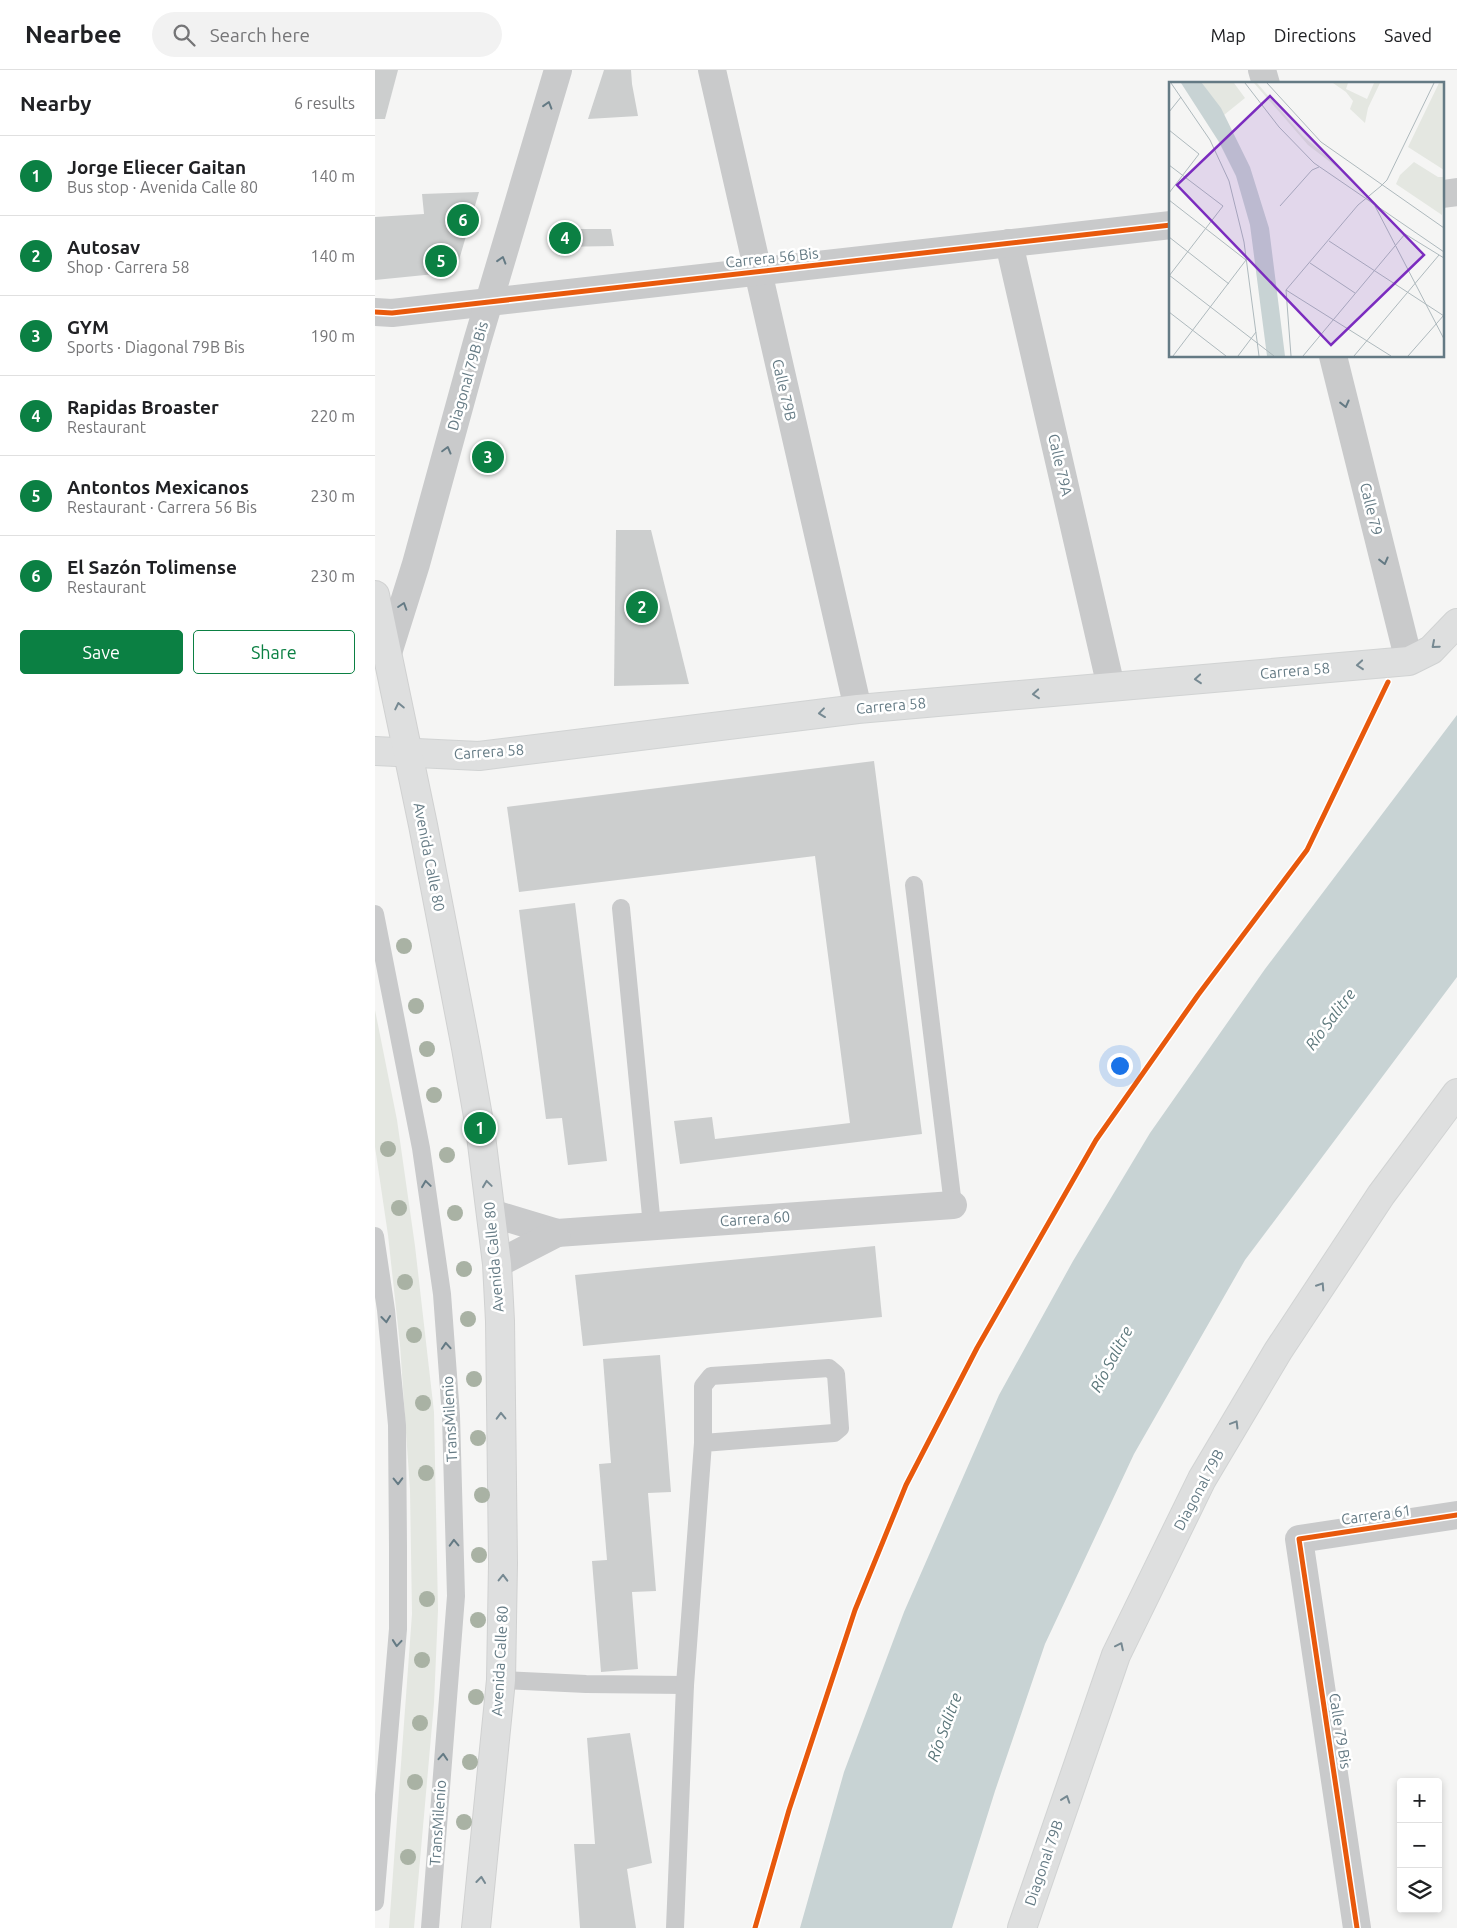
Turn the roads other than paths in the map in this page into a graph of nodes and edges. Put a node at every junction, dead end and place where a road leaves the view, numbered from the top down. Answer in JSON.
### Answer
{"nodes":[{"id":1,"x":559,"y":70,"type":"edge"},
{"id":2,"x":711,"y":70,"type":"edge"},
{"id":3,"x":1169,"y":224,"type":"edge"},
{"id":4,"x":1009,"y":243,"type":"junction"},
{"id":5,"x":758,"y":272,"type":"junction"},
{"id":6,"x":489,"y":302,"type":"junction"},
{"id":7,"x":375,"y":312,"type":"edge"},
{"id":8,"x":1333,"y":358,"type":"edge"},
{"id":9,"x":375,"y":595,"type":"edge"},
{"id":10,"x":1457,"y":623,"type":"edge"},
{"id":11,"x":388,"y":653,"type":"junction"},
{"id":12,"x":1409,"y":661,"type":"junction"},
{"id":13,"x":1111,"y":687,"type":"junction"},
{"id":14,"x":857,"y":709,"type":"junction"},
{"id":15,"x":375,"y":751,"type":"edge"},
{"id":16,"x":408,"y":753,"type":"junction"},
{"id":17,"x":913,"y":885,"type":"dead end"},
{"id":18,"x":621,"y":908,"type":"dead end"},
{"id":19,"x":375,"y":914,"type":"edge"},
{"id":20,"x":1457,"y":1094,"type":"edge"},
{"id":21,"x":953,"y":1205,"type":"joint"},
{"id":22,"x":491,"y":1213,"type":"junction"},
{"id":23,"x":652,"y":1226,"type":"junction"},
{"id":24,"x":557,"y":1233,"type":"junction"},
{"id":25,"x":375,"y":1236,"type":"edge"},
{"id":26,"x":497,"y":1264,"type":"junction"},
{"id":27,"x":703,"y":1443,"type":"junction"},
{"id":28,"x":1457,"y":1515,"type":"edge"},
{"id":29,"x":1299,"y":1539,"type":"joint"},
{"id":30,"x":501,"y":1680,"type":"junction"},
{"id":31,"x":685,"y":1684,"type":"junction"},
{"id":32,"x":375,"y":1902,"type":"edge"},
{"id":33,"x":430,"y":1928,"type":"edge"},
{"id":34,"x":476,"y":1928,"type":"edge"},
{"id":35,"x":675,"y":1928,"type":"edge"},
{"id":36,"x":1022,"y":1928,"type":"edge"},
{"id":37,"x":1357,"y":1928,"type":"edge"}],
"edges":[{"from":6,"to":1,"type":"street","name":"Diagonal 79B Bis","one_way":true},
{"from":2,"to":5,"type":"street","name":"Calle 79B"},
{"from":3,"to":4,"type":"street","name":"Carrera 56 Bis"},
{"from":4,"to":5,"type":"street","name":"Carrera 56 Bis"},
{"from":4,"to":13,"type":"street","name":"Calle 79A"},
{"from":5,"to":6,"type":"street","name":"Carrera 56 Bis"},
{"from":5,"to":14,"type":"street","name":"Calle 79B"},
{"from":6,"to":7,"type":"street","name":"Carrera 56 Bis"},
{"from":11,"to":6,"type":"street","name":"Diagonal 79B Bis","one_way":true},
{"from":8,"to":12,"type":"street","name":"Calle 79","one_way":true},
{"from":9,"to":11,"type":"main road","name":"Avenida Calle 80"},
{"from":10,"to":12,"type":"main road","one_way":true},
{"from":16,"to":11,"type":"main road","name":"Avenida Calle 80","one_way":true},
{"from":12,"to":13,"type":"main road","name":"Carrera 58","one_way":true},
{"from":13,"to":14,"type":"main road","name":"Carrera 58","one_way":true},
{"from":14,"to":16,"type":"main road","name":"Carrera 58","one_way":true},
{"from":15,"to":16,"type":"main road","name":"Carrera 58"},
{"from":22,"to":16,"type":"main road","name":"Avenida Calle 80","one_way":true},
{"from":17,"to":21,"type":"lane"},
{"from":18,"to":23,"type":"lane"},
{"from":33,"to":19,"type":"lane","name":"TransMilenio","one_way":true},
{"from":36,"to":20,"type":"main road","name":"Diagonal 79B","one_way":true},
{"from":21,"to":23,"type":"street","name":"Carrera 60"},
{"from":22,"to":24,"type":"street","name":"Carrera 60"},
{"from":22,"to":26,"type":"main road","name":"Avenida Calle 80"},
{"from":23,"to":24,"type":"street","name":"Carrera 60"},
{"from":24,"to":26,"type":"street","name":"Carrera 60"},
{"from":25,"to":32,"type":"lane","one_way":true},
{"from":30,"to":26,"type":"main road","name":"Avenida Calle 80","one_way":true},
{"from":27,"to":27,"type":"lane"},
{"from":27,"to":31,"type":"lane"},
{"from":28,"to":29,"type":"street","name":"Carrera 61"},
{"from":29,"to":37,"type":"street","name":"Calle 79 Bis"},
{"from":30,"to":31,"type":"lane"},
{"from":34,"to":30,"type":"main road","name":"Avenida Calle 80","one_way":true},
{"from":31,"to":35,"type":"lane"}]}
